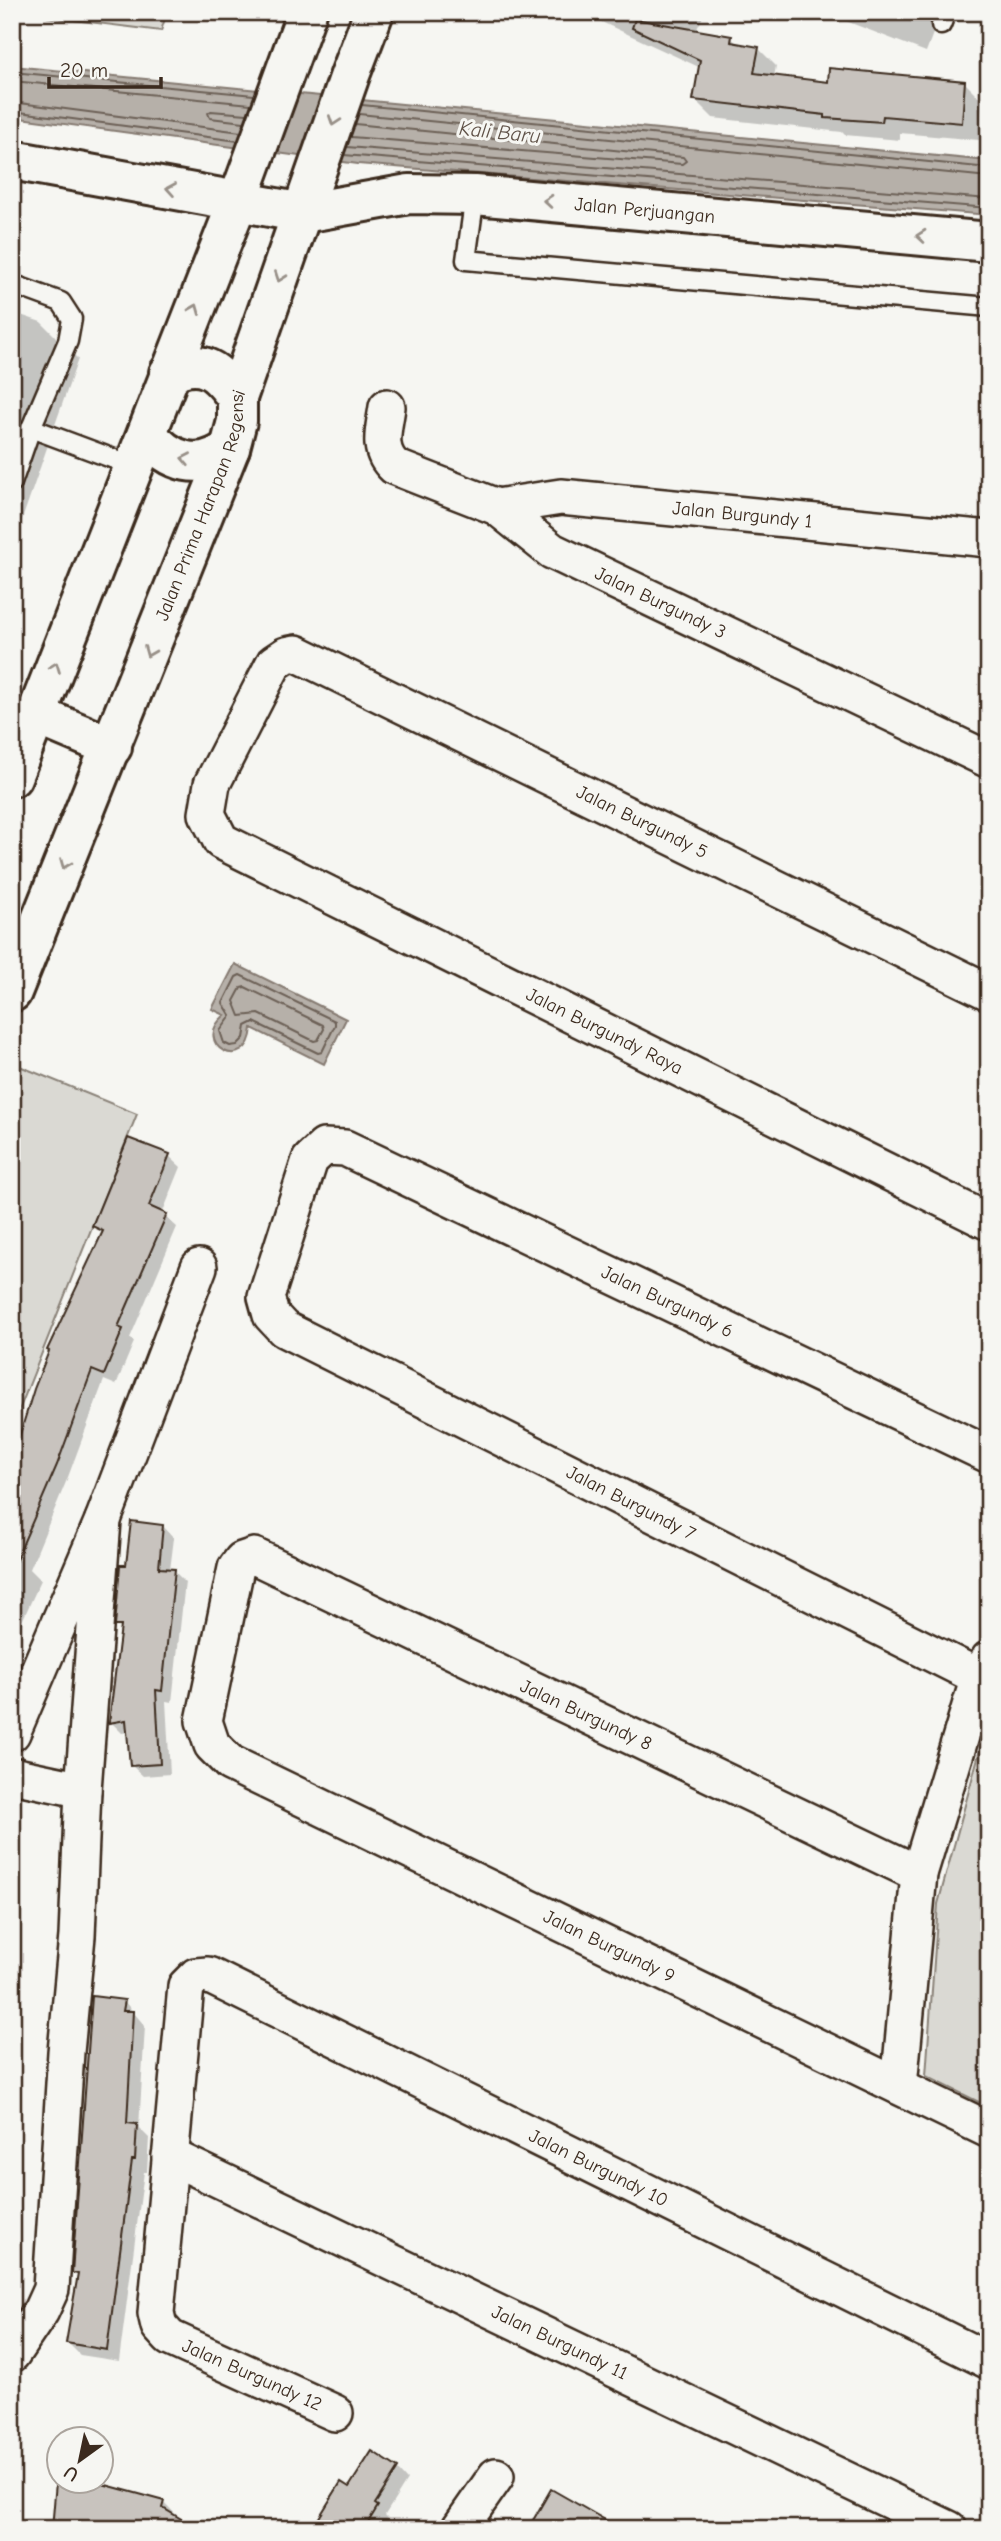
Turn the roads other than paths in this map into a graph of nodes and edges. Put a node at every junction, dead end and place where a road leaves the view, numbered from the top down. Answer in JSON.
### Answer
{"nodes":[{"id":1,"x":307,"y":12,"type":"edge"},
{"id":2,"x":374,"y":12,"type":"edge"},
{"id":3,"x":12,"y":160,"type":"edge"},
{"id":4,"x":475,"y":195,"type":"junction"},
{"id":5,"x":238,"y":201,"type":"junction"},
{"id":6,"x":303,"y":213,"type":"junction"},
{"id":7,"x":989,"y":242,"type":"edge"},
{"id":8,"x":12,"y":284,"type":"edge"},
{"id":9,"x":989,"y":307,"type":"edge"},
{"id":10,"x":169,"y":373,"type":"junction"},
{"id":11,"x":237,"y":398,"type":"junction"},
{"id":12,"x":387,"y":407,"type":"dead end"},
{"id":13,"x":31,"y":428,"type":"junction"},
{"id":14,"x":230,"y":448,"type":"junction"},
{"id":15,"x":140,"y":450,"type":"junction"},
{"id":16,"x":12,"y":483,"type":"edge"},
{"id":17,"x":496,"y":507,"type":"junction"},
{"id":18,"x":989,"y":539,"type":"edge"},
{"id":19,"x":296,"y":653,"type":"joint"},
{"id":20,"x":36,"y":715,"type":"junction"},
{"id":21,"x":949,"y":740,"type":"junction"},
{"id":22,"x":989,"y":744,"type":"edge"},
{"id":23,"x":112,"y":747,"type":"junction"},
{"id":24,"x":989,"y":760,"type":"edge"},
{"id":25,"x":12,"y":777,"type":"edge"},
{"id":26,"x":12,"y":992,"type":"edge"},
{"id":27,"x":989,"y":992,"type":"edge"},
{"id":28,"x":345,"y":1148,"type":"joint"},
{"id":29,"x":989,"y":1223,"type":"edge"},
{"id":30,"x":199,"y":1267,"type":"dead end"},
{"id":31,"x":989,"y":1455,"type":"edge"},
{"id":32,"x":103,"y":1520,"type":"junction"},
{"id":33,"x":254,"y":1556,"type":"joint"},
{"id":34,"x":984,"y":1668,"type":"edge"},
{"id":35,"x":12,"y":1733,"type":"edge"},
{"id":36,"x":12,"y":1775,"type":"edge"},
{"id":37,"x":83,"y":1790,"type":"junction"},
{"id":38,"x":919,"y":1874,"type":"junction"},
{"id":39,"x":899,"y":2086,"type":"junction"},
{"id":40,"x":989,"y":2130,"type":"edge"},
{"id":41,"x":170,"y":2156,"type":"junction"},
{"id":42,"x":12,"y":2354,"type":"edge"},
{"id":43,"x":989,"y":2361,"type":"edge"},
{"id":44,"x":335,"y":2413,"type":"dead end"},
{"id":45,"x":496,"y":2476,"type":"dead end"},
{"id":46,"x":459,"y":2529,"type":"edge"},
{"id":47,"x":949,"y":2529,"type":"edge"}],
"edges":[{"from":1,"to":5,"type":"street"},
{"from":2,"to":6,"type":"street","name":"Jalan Prima Harapan Regensi","one_way":true},
{"from":5,"to":3,"type":"street","one_way":true},
{"from":4,"to":6,"type":"street","name":"Jalan Perjuangan"},
{"from":7,"to":4,"type":"street","name":"Jalan Perjuangan","one_way":true},
{"from":4,"to":9,"type":"lane"},
{"from":5,"to":6,"type":"street"},
{"from":10,"to":5,"type":"street","one_way":true},
{"from":6,"to":11,"type":"street","name":"Jalan Prima Harapan Regensi","one_way":true},
{"from":8,"to":13,"type":"lane"},
{"from":10,"to":11,"type":"street"},
{"from":10,"to":15,"type":"street"},
{"from":11,"to":14,"type":"street","name":"Jalan Prima Harapan Regensi"},
{"from":12,"to":17,"type":"street","name":"Jalan Burgundy 3"},
{"from":13,"to":15,"type":"lane"},
{"from":13,"to":16,"type":"lane"},
{"from":14,"to":15,"type":"street","one_way":true},
{"from":14,"to":23,"type":"street","name":"Jalan Prima Harapan Regensi","one_way":true},
{"from":20,"to":15,"type":"street","one_way":true},
{"from":17,"to":18,"type":"street","name":"Jalan Burgundy 1"},
{"from":17,"to":21,"type":"street","name":"Jalan Burgundy 3"},
{"from":19,"to":27,"type":"street","name":"Jalan Burgundy 5"},
{"from":19,"to":29,"type":"street","name":"Jalan Burgundy Raya"},
{"from":20,"to":23,"type":"street"},
{"from":20,"to":25,"type":"street"},
{"from":21,"to":22,"type":"street"},
{"from":21,"to":24,"type":"street","name":"Jalan Burgundy 3"},
{"from":23,"to":26,"type":"street","name":"Jalan Prima Harapan Regensi","one_way":true},
{"from":28,"to":31,"type":"street","name":"Jalan Burgundy 6"},
{"from":28,"to":34,"type":"street","name":"Jalan Burgundy 7"},
{"from":30,"to":32,"type":"street"},
{"from":32,"to":35,"type":"street"},
{"from":32,"to":37,"type":"street"},
{"from":33,"to":38,"type":"street","name":"Jalan Burgundy 8"},
{"from":33,"to":39,"type":"street","name":"Jalan Burgundy 9"},
{"from":34,"to":38,"type":"street"},
{"from":36,"to":37,"type":"street"},
{"from":37,"to":42,"type":"street"},
{"from":38,"to":39,"type":"street"},
{"from":39,"to":40,"type":"street","name":"Jalan Burgundy 9"},
{"from":41,"to":43,"type":"street","name":"Jalan Burgundy 10"},
{"from":41,"to":44,"type":"street","name":"Jalan Burgundy 12"},
{"from":41,"to":47,"type":"street","name":"Jalan Burgundy 11"},
{"from":45,"to":46,"type":"street"}]}
